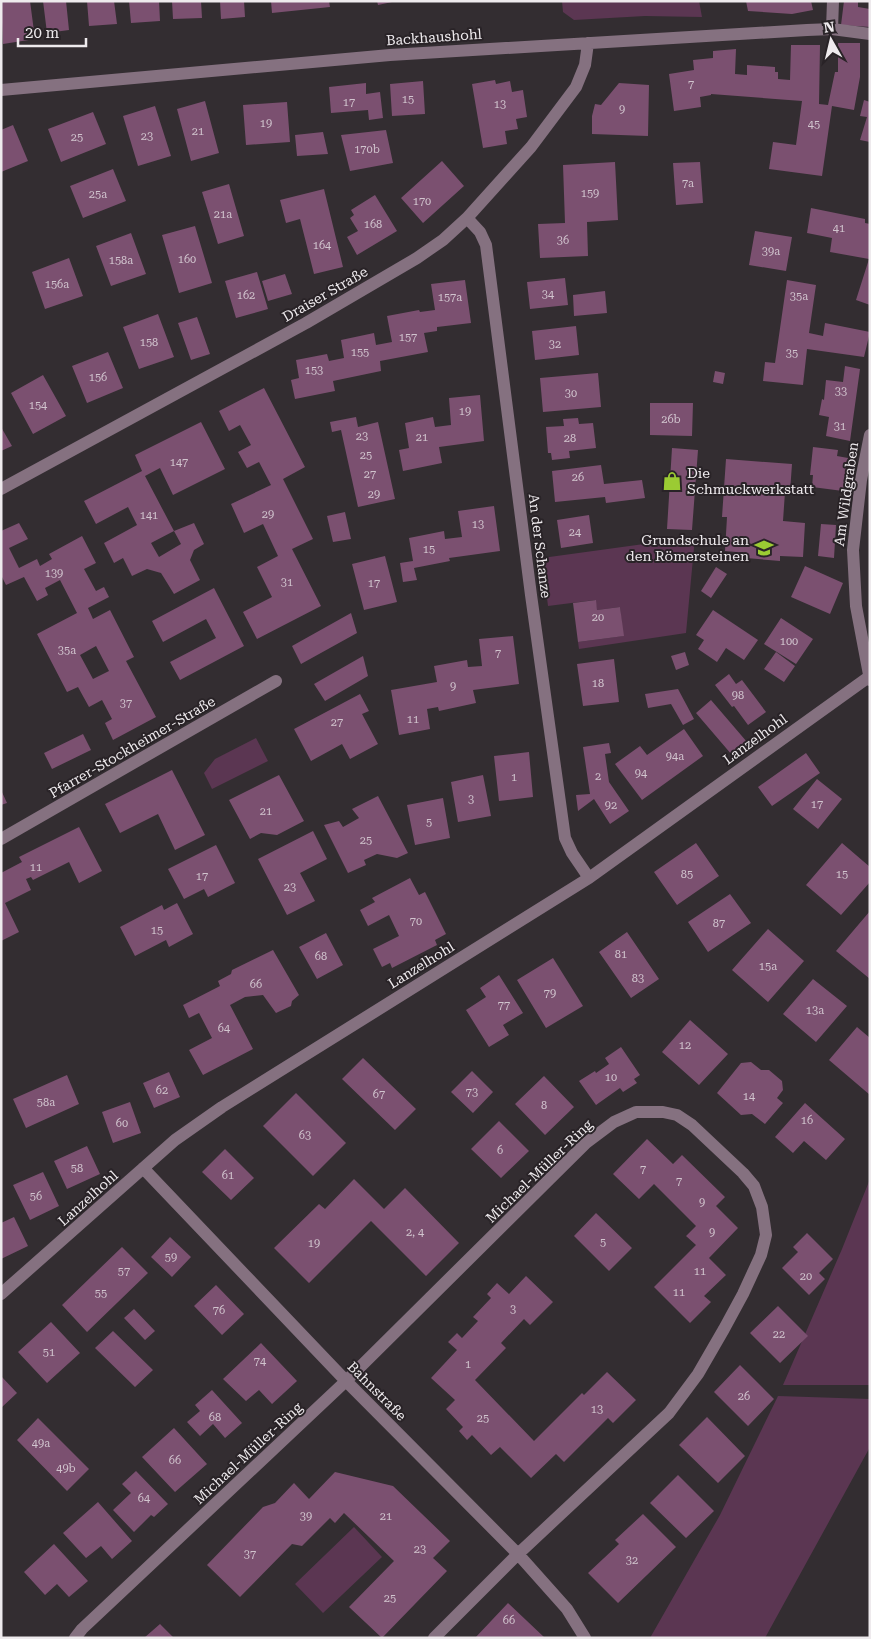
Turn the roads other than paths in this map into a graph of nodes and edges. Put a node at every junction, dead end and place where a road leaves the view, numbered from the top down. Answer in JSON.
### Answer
{"nodes":[{"id":1,"x":833,"y":1,"type":"edge"},
{"id":2,"x":832,"y":30,"type":"junction"},
{"id":3,"x":870,"y":34,"type":"edge"},
{"id":4,"x":588,"y":43,"type":"junction"},
{"id":5,"x":1,"y":90,"type":"edge"},
{"id":6,"x":467,"y":218,"type":"junction"},
{"id":7,"x":870,"y":435,"type":"edge"},
{"id":8,"x":1,"y":489,"type":"edge"},
{"id":9,"x":869,"y":677,"type":"edge"},
{"id":10,"x":276,"y":681,"type":"dead end"},
{"id":11,"x":1,"y":839,"type":"edge"},
{"id":12,"x":588,"y":878,"type":"junction"},
{"id":13,"x":143,"y":1168,"type":"junction"},
{"id":14,"x":1,"y":1294,"type":"edge"},
{"id":15,"x":346,"y":1381,"type":"junction"},
{"id":16,"x":518,"y":1554,"type":"junction"},
{"id":17,"x":75,"y":1638,"type":"edge"},
{"id":18,"x":434,"y":1638,"type":"edge"},
{"id":19,"x":585,"y":1638,"type":"edge"}],
"edges":[{"from":1,"to":2,"type":"street"},
{"from":2,"to":3,"type":"street","name":"Backhaushohl"},
{"from":2,"to":4,"type":"street","name":"Backhaushohl"},
{"from":4,"to":5,"type":"street","name":"Backhaushohl"},
{"from":4,"to":6,"type":"street","name":"Draiser Straße"},
{"from":6,"to":8,"type":"street","name":"Draiser Straße"},
{"from":6,"to":12,"type":"street","name":"An der Schanze"},
{"from":7,"to":9,"type":"street","name":"Am Wildgraben"},
{"from":9,"to":12,"type":"street","name":"Lanzelhohl"},
{"from":10,"to":11,"type":"street","name":"Pfarrer-Stockheimer-Straße"},
{"from":12,"to":13,"type":"street","name":"Lanzelhohl"},
{"from":13,"to":14,"type":"street","name":"Lanzelhohl"},
{"from":13,"to":15,"type":"street","name":"Bahnstraße"},
{"from":15,"to":16,"type":"street","name":"Bahnstraße"},
{"from":15,"to":16,"type":"street","name":"Michael-Müller-Ring"},
{"from":15,"to":17,"type":"street","name":"Michael-Müller-Ring"},
{"from":16,"to":18,"type":"street","name":"Michael-Müller-Ring"},
{"from":16,"to":19,"type":"street","name":"Bahnstraße"}]}
